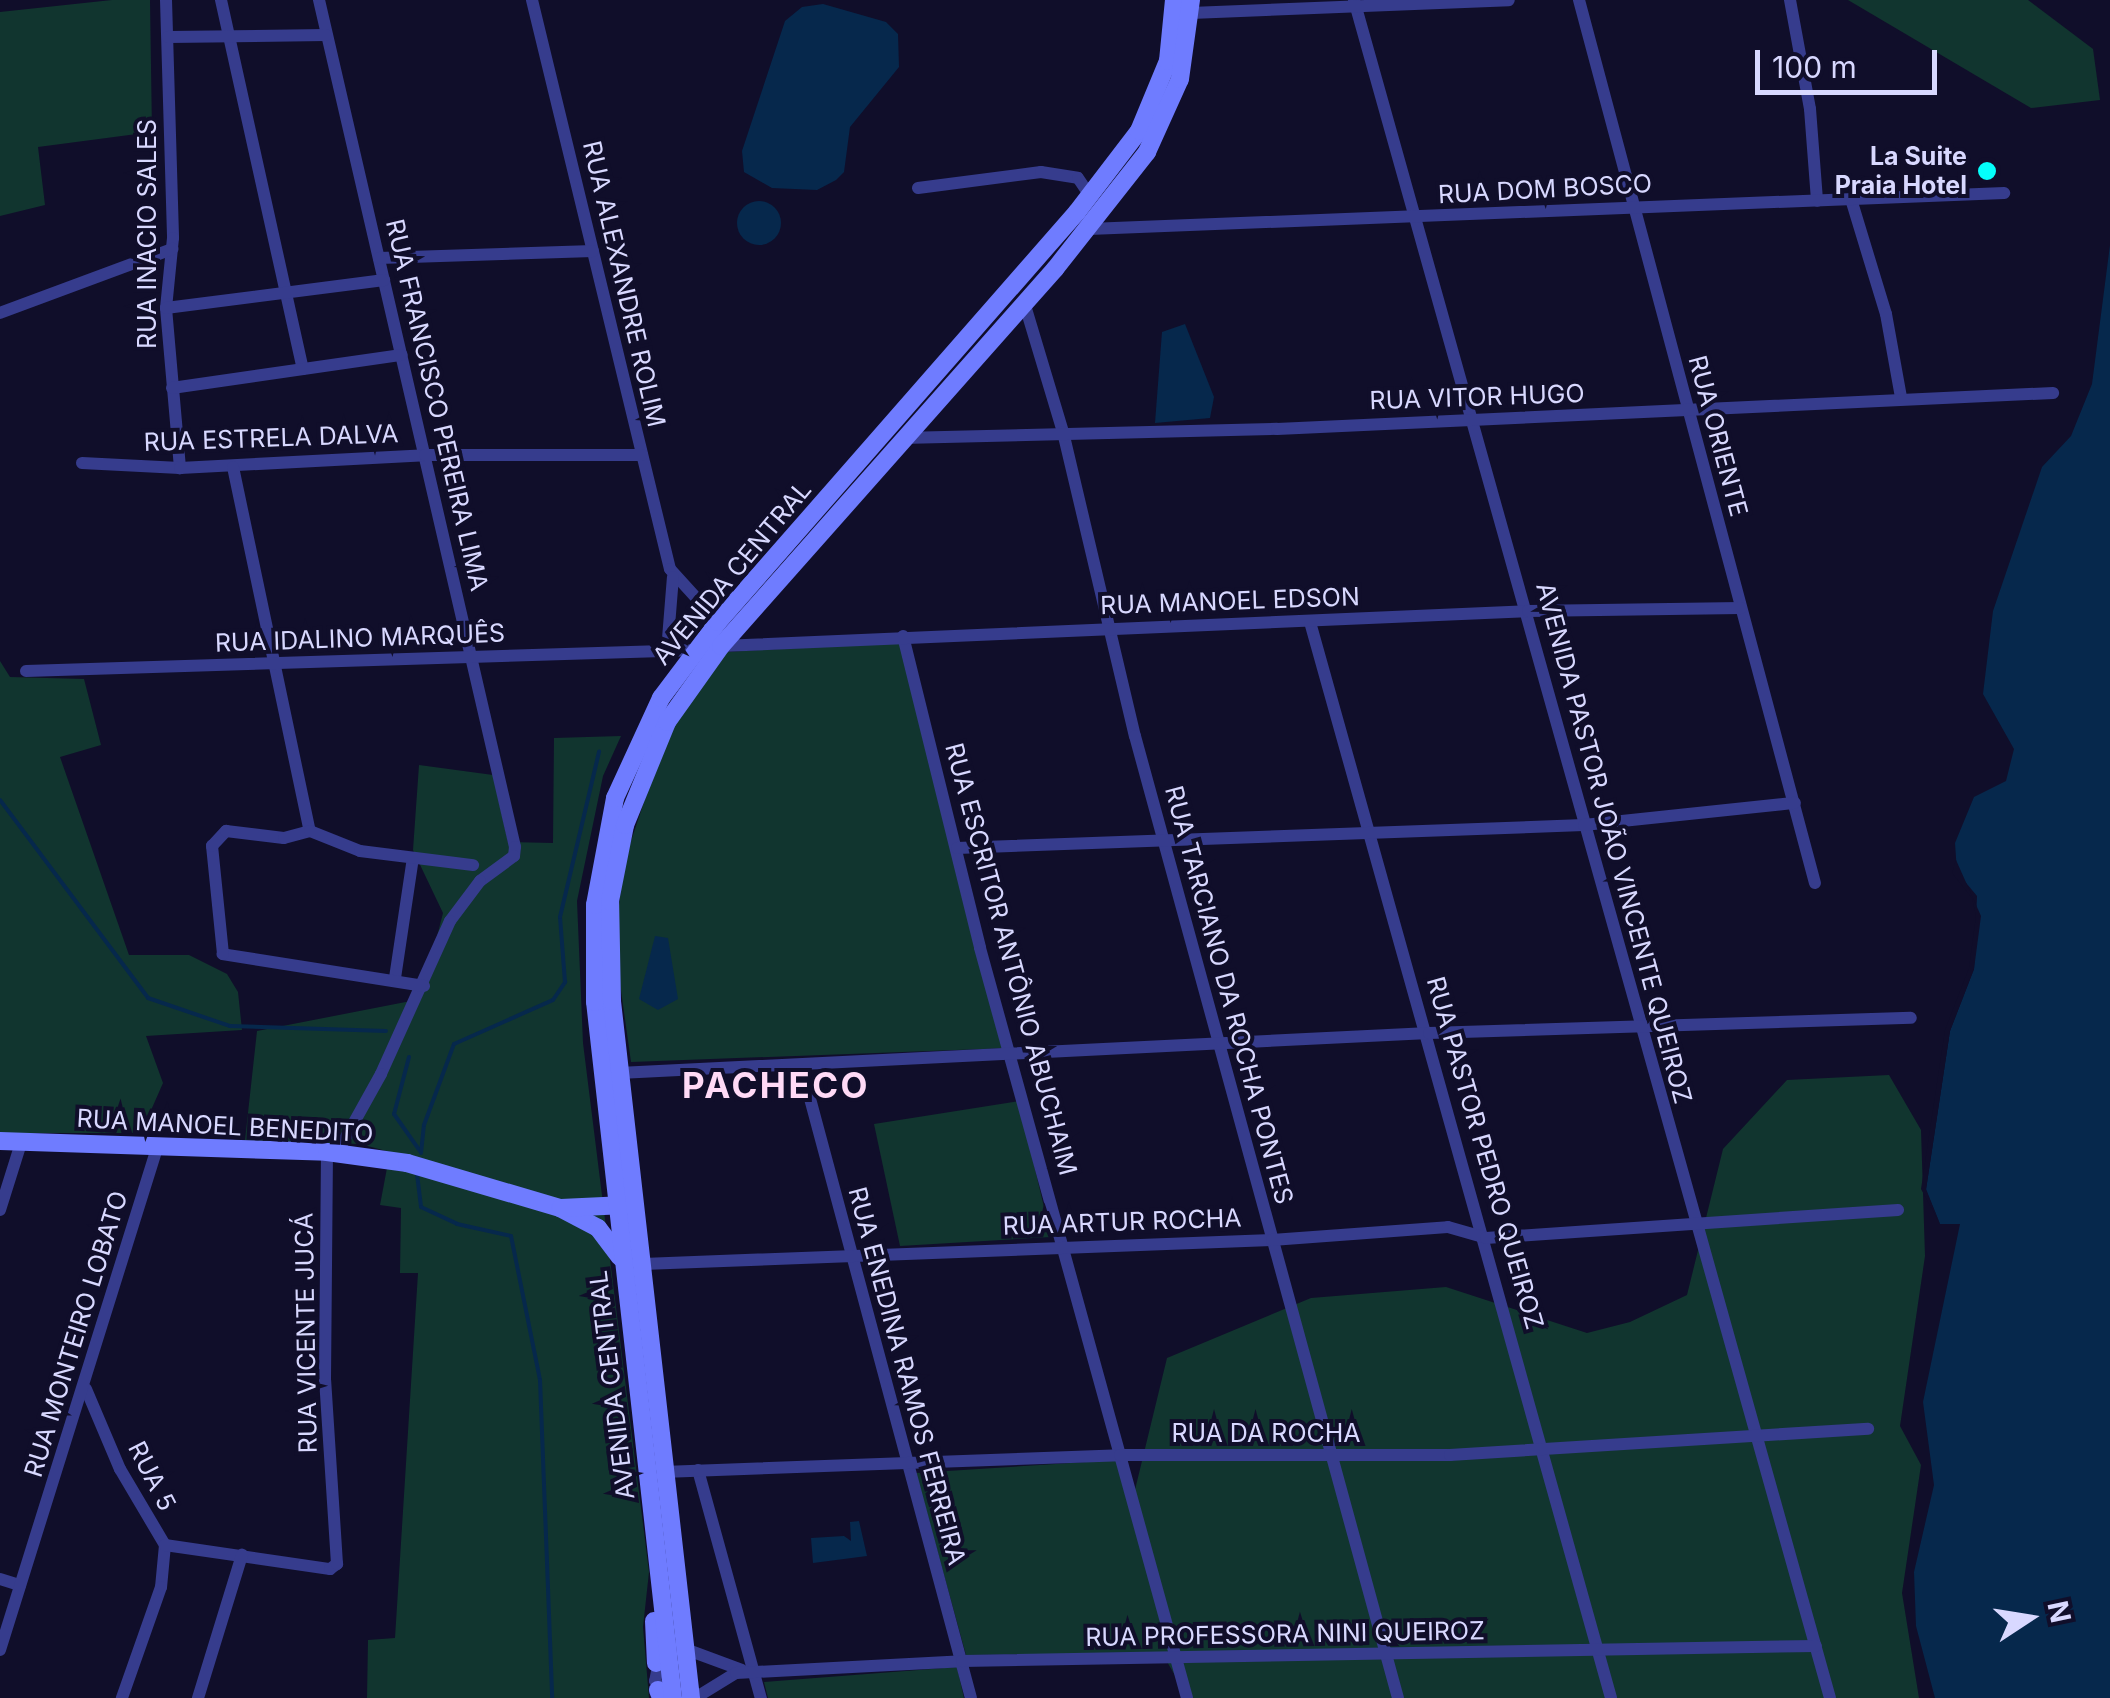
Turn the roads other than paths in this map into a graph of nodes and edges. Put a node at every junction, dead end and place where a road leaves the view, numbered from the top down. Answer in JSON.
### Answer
{"nodes":[{"id":1,"x":166,"y":0,"type":"edge"},
{"id":2,"x":221,"y":0,"type":"edge"},
{"id":3,"x":319,"y":0,"type":"edge"},
{"id":4,"x":532,"y":0,"type":"edge"},
{"id":5,"x":1174,"y":0,"type":"edge"},
{"id":6,"x":1509,"y":0,"type":"edge"},
{"id":7,"x":1579,"y":0,"type":"edge"},
{"id":8,"x":1790,"y":0,"type":"edge"},
{"id":9,"x":1355,"y":4,"type":"edge"},
{"id":10,"x":1191,"y":6,"type":"edge"},
{"id":11,"x":326,"y":36,"type":"junction"},
{"id":12,"x":168,"y":37,"type":"junction"},
{"id":13,"x":228,"y":37,"type":"junction"},
{"id":14,"x":918,"y":188,"type":"dead end"},
{"id":15,"x":2004,"y":194,"type":"dead end"},
{"id":16,"x":1090,"y":196,"type":"junction"},
{"id":17,"x":1851,"y":200,"type":"junction"},
{"id":18,"x":1817,"y":201,"type":"junction"},
{"id":19,"x":1634,"y":207,"type":"junction"},
{"id":20,"x":1412,"y":217,"type":"junction"},
{"id":21,"x":1089,"y":229,"type":"junction"},
{"id":22,"x":172,"y":249,"type":"junction"},
{"id":23,"x":593,"y":251,"type":"junction"},
{"id":24,"x":379,"y":258,"type":"junction"},
{"id":25,"x":384,"y":280,"type":"junction"},
{"id":26,"x":284,"y":292,"type":"junction"},
{"id":27,"x":1024,"y":302,"type":"junction"},
{"id":28,"x":166,"y":308,"type":"junction"},
{"id":29,"x":0,"y":312,"type":"edge"},
{"id":30,"x":402,"y":355,"type":"junction"},
{"id":31,"x":303,"y":370,"type":"junction"},
{"id":32,"x":172,"y":388,"type":"junction"},
{"id":33,"x":2054,"y":393,"type":"dead end"},
{"id":34,"x":1901,"y":396,"type":"junction"},
{"id":35,"x":1687,"y":411,"type":"junction"},
{"id":36,"x":1472,"y":420,"type":"junction"},
{"id":37,"x":1063,"y":432,"type":"junction"},
{"id":38,"x":902,"y":438,"type":"junction"},
{"id":39,"x":642,"y":455,"type":"junction"},
{"id":40,"x":426,"y":456,"type":"junction"},
{"id":41,"x":82,"y":463,"type":"dead end"},
{"id":42,"x":233,"y":466,"type":"junction"},
{"id":43,"x":180,"y":468,"type":"junction"},
{"id":44,"x":674,"y":578,"type":"junction"},
{"id":45,"x":1741,"y":608,"type":"junction"},
{"id":46,"x":1528,"y":611,"type":"junction"},
{"id":47,"x":718,"y":622,"type":"junction"},
{"id":48,"x":1310,"y":622,"type":"junction"},
{"id":49,"x":1107,"y":628,"type":"junction"},
{"id":50,"x":903,"y":636,"type":"junction"},
{"id":51,"x":721,"y":646,"type":"junction"},
{"id":52,"x":696,"y":650,"type":"junction"},
{"id":53,"x":667,"y":651,"type":"junction"},
{"id":54,"x":471,"y":656,"type":"junction"},
{"id":55,"x":273,"y":664,"type":"junction"},
{"id":56,"x":26,"y":671,"type":"dead end"},
{"id":57,"x":1795,"y":803,"type":"junction"},
{"id":58,"x":1584,"y":825,"type":"junction"},
{"id":59,"x":1369,"y":830,"type":"junction"},
{"id":60,"x":310,"y":831,"type":"junction"},
{"id":61,"x":1166,"y":836,"type":"junction"},
{"id":62,"x":958,"y":848,"type":"junction"},
{"id":63,"x":414,"y":858,"type":"junction"},
{"id":64,"x":473,"y":865,"type":"dead end"},
{"id":65,"x":1815,"y":883,"type":"dead end"},
{"id":66,"x":395,"y":978,"type":"junction"},
{"id":67,"x":424,"y":986,"type":"junction"},
{"id":68,"x":1912,"y":1018,"type":"dead end"},
{"id":69,"x":1641,"y":1026,"type":"junction"},
{"id":70,"x":1429,"y":1032,"type":"junction"},
{"id":71,"x":1219,"y":1043,"type":"junction"},
{"id":72,"x":1012,"y":1055,"type":"junction"},
{"id":73,"x":800,"y":1065,"type":"junction"},
{"id":74,"x":619,"y":1073,"type":"junction"},
{"id":75,"x":22,"y":1140,"type":"junction"},
{"id":76,"x":0,"y":1141,"type":"edge"},
{"id":77,"x":158,"y":1144,"type":"junction"},
{"id":78,"x":332,"y":1152,"type":"junction"},
{"id":79,"x":613,"y":1183,"type":"junction"},
{"id":80,"x":636,"y":1204,"type":"junction"},
{"id":81,"x":616,"y":1205,"type":"junction"},
{"id":82,"x":583,"y":1206,"type":"junction"},
{"id":83,"x":560,"y":1208,"type":"junction"},
{"id":84,"x":0,"y":1210,"type":"edge"},
{"id":85,"x":1898,"y":1210,"type":"dead end"},
{"id":86,"x":1696,"y":1227,"type":"junction"},
{"id":87,"x":1486,"y":1238,"type":"junction"},
{"id":88,"x":1272,"y":1240,"type":"junction"},
{"id":89,"x":1063,"y":1246,"type":"junction"},
{"id":90,"x":850,"y":1254,"type":"junction"},
{"id":91,"x":623,"y":1262,"type":"junction"},
{"id":92,"x":643,"y":1264,"type":"junction"},
{"id":93,"x":86,"y":1389,"type":"junction"},
{"id":94,"x":1868,"y":1429,"type":"dead end"},
{"id":95,"x":1755,"y":1438,"type":"junction"},
{"id":96,"x":1543,"y":1448,"type":"junction"},
{"id":97,"x":1120,"y":1455,"type":"junction"},
{"id":98,"x":1330,"y":1458,"type":"junction"},
{"id":99,"x":906,"y":1465,"type":"junction"},
{"id":100,"x":698,"y":1470,"type":"junction"},
{"id":101,"x":663,"y":1472,"type":"junction"},
{"id":102,"x":165,"y":1545,"type":"junction"},
{"id":103,"x":242,"y":1555,"type":"junction"},
{"id":104,"x":0,"y":1579,"type":"edge"},
{"id":105,"x":20,"y":1585,"type":"junction"},
{"id":106,"x":1816,"y":1646,"type":"junction"},
{"id":107,"x":0,"y":1650,"type":"edge"},
{"id":108,"x":1599,"y":1652,"type":"junction"},
{"id":109,"x":677,"y":1653,"type":"junction"},
{"id":110,"x":1386,"y":1656,"type":"junction"},
{"id":111,"x":1177,"y":1658,"type":"junction"},
{"id":112,"x":962,"y":1661,"type":"junction"},
{"id":113,"x":754,"y":1672,"type":"junction"},
{"id":114,"x":665,"y":1696,"type":"edge"},
{"id":115,"x":697,"y":1696,"type":"edge"},
{"id":116,"x":122,"y":1698,"type":"edge"},
{"id":117,"x":198,"y":1698,"type":"edge"},
{"id":118,"x":761,"y":1698,"type":"edge"},
{"id":119,"x":972,"y":1698,"type":"edge"},
{"id":120,"x":1188,"y":1698,"type":"edge"},
{"id":121,"x":1398,"y":1698,"type":"edge"},
{"id":122,"x":1611,"y":1698,"type":"edge"},
{"id":123,"x":1830,"y":1698,"type":"edge"}],
"edges":[{"from":1,"to":12,"type":"street","name":"RUA INACIO SALES"},
{"from":2,"to":13,"type":"street"},
{"from":3,"to":11,"type":"street","name":"RUA FRANCISCO PEREIRA LIMA"},
{"from":4,"to":23,"type":"street","name":"RUA ALEXANDRE ROLIM"},
{"from":5,"to":16,"type":"main road","name":"AVENIDA CENTRAL"},
{"from":6,"to":9,"type":"street"},
{"from":7,"to":19,"type":"street","name":"RUA ORIENTE"},
{"from":8,"to":18,"type":"street"},
{"from":9,"to":10,"type":"street"},
{"from":9,"to":20,"type":"street","name":"AVENIDA PASTOR JOÃO VINCENTE QUEIROZ"},
{"from":10,"to":21,"type":"main road","name":"AVENIDA CENTRAL"},
{"from":11,"to":13,"type":"street"},
{"from":11,"to":24,"type":"street","name":"RUA FRANCISCO PEREIRA LIMA"},
{"from":12,"to":13,"type":"street"},
{"from":12,"to":22,"type":"street","name":"RUA INACIO SALES"},
{"from":13,"to":26,"type":"street"},
{"from":14,"to":16,"type":"street"},
{"from":15,"to":17,"type":"street","name":"RUA DOM BOSCO"},
{"from":16,"to":47,"type":"main road","name":"AVENIDA CENTRAL"},
{"from":17,"to":18,"type":"street","name":"RUA DOM BOSCO"},
{"from":17,"to":34,"type":"street"},
{"from":18,"to":19,"type":"street","name":"RUA DOM BOSCO"},
{"from":19,"to":20,"type":"street","name":"RUA DOM BOSCO"},
{"from":19,"to":35,"type":"street","name":"RUA ORIENTE"},
{"from":20,"to":21,"type":"street","name":"RUA DOM BOSCO"},
{"from":20,"to":36,"type":"street","name":"AVENIDA PASTOR JOÃO VINCENTE QUEIROZ"},
{"from":21,"to":27,"type":"main road","name":"AVENIDA CENTRAL"},
{"from":22,"to":28,"type":"street","name":"RUA INACIO SALES"},
{"from":22,"to":29,"type":"street"},
{"from":23,"to":24,"type":"street"},
{"from":23,"to":39,"type":"street","name":"RUA ALEXANDRE ROLIM"},
{"from":24,"to":25,"type":"street","name":"RUA FRANCISCO PEREIRA LIMA"},
{"from":25,"to":26,"type":"street"},
{"from":25,"to":30,"type":"street","name":"RUA FRANCISCO PEREIRA LIMA"},
{"from":26,"to":28,"type":"street"},
{"from":26,"to":31,"type":"street"},
{"from":27,"to":37,"type":"street","name":"RUA TARCIANO DA ROCHA PONTES"},
{"from":27,"to":38,"type":"main road","name":"AVENIDA CENTRAL"},
{"from":28,"to":32,"type":"street","name":"RUA INACIO SALES"},
{"from":30,"to":31,"type":"street"},
{"from":30,"to":40,"type":"street","name":"RUA FRANCISCO PEREIRA LIMA"},
{"from":31,"to":32,"type":"street"},
{"from":32,"to":43,"type":"street","name":"RUA INACIO SALES"},
{"from":33,"to":34,"type":"street","name":"RUA VITOR HUGO"},
{"from":34,"to":35,"type":"street","name":"RUA VITOR HUGO"},
{"from":35,"to":36,"type":"street","name":"RUA VITOR HUGO"},
{"from":35,"to":45,"type":"street","name":"RUA ORIENTE"},
{"from":36,"to":37,"type":"street","name":"RUA VITOR HUGO"},
{"from":36,"to":46,"type":"street","name":"AVENIDA PASTOR JOÃO VINCENTE QUEIROZ"},
{"from":37,"to":38,"type":"street","name":"RUA VITOR HUGO"},
{"from":37,"to":49,"type":"street","name":"RUA TARCIANO DA ROCHA PONTES"},
{"from":38,"to":51,"type":"main road","name":"AVENIDA CENTRAL"},
{"from":39,"to":40,"type":"street","name":"RUA ESTRELA DALVA"},
{"from":39,"to":44,"type":"street","name":"RUA ALEXANDRE ROLIM"},
{"from":40,"to":42,"type":"street","name":"RUA ESTRELA DALVA"},
{"from":40,"to":54,"type":"street","name":"RUA FRANCISCO PEREIRA LIMA"},
{"from":41,"to":43,"type":"street","name":"RUA ESTRELA DALVA"},
{"from":42,"to":43,"type":"street","name":"RUA ESTRELA DALVA"},
{"from":42,"to":55,"type":"street"},
{"from":44,"to":47,"type":"street"},
{"from":44,"to":53,"type":"street","name":"RUA ALEXANDRE ROLIM"},
{"from":45,"to":46,"type":"street","name":"RUA MANOEL EDSON"},
{"from":45,"to":57,"type":"street","name":"RUA ORIENTE"},
{"from":46,"to":48,"type":"street","name":"RUA MANOEL EDSON"},
{"from":46,"to":58,"type":"street","name":"AVENIDA PASTOR JOÃO VINCENTE QUEIROZ"},
{"from":47,"to":52,"type":"main road","name":"AVENIDA CENTRAL"},
{"from":48,"to":49,"type":"street","name":"RUA MANOEL EDSON"},
{"from":48,"to":59,"type":"street","name":"RUA PASTOR PEDRO QUEIROZ"},
{"from":49,"to":50,"type":"street","name":"RUA MANOEL EDSON"},
{"from":49,"to":61,"type":"street","name":"RUA TARCIANO DA ROCHA PONTES"},
{"from":50,"to":51,"type":"street","name":"RUA MANOEL EDSON"},
{"from":50,"to":62,"type":"street","name":"RUA ESCRITOR ANTÔNIO ABUCHAIM"},
{"from":51,"to":74,"type":"main road","name":"AVENIDA CENTRAL"},
{"from":52,"to":53,"type":"street","name":"RUA IDALINO MARQUÊS"},
{"from":52,"to":79,"type":"main road","name":"AVENIDA CENTRAL"},
{"from":53,"to":54,"type":"street","name":"RUA IDALINO MARQUÊS"},
{"from":54,"to":55,"type":"street","name":"RUA IDALINO MARQUÊS"},
{"from":54,"to":67,"type":"street","name":"RUA FRANCISCO PEREIRA LIMA"},
{"from":55,"to":56,"type":"street","name":"RUA IDALINO MARQUÊS"},
{"from":55,"to":60,"type":"street"},
{"from":57,"to":58,"type":"street"},
{"from":57,"to":65,"type":"street","name":"RUA ORIENTE"},
{"from":58,"to":59,"type":"street"},
{"from":58,"to":69,"type":"street","name":"AVENIDA PASTOR JOÃO VINCENTE QUEIROZ"},
{"from":59,"to":61,"type":"street"},
{"from":59,"to":70,"type":"street","name":"RUA PASTOR PEDRO QUEIROZ"},
{"from":60,"to":63,"type":"street"},
{"from":60,"to":66,"type":"street"},
{"from":61,"to":62,"type":"street"},
{"from":61,"to":71,"type":"street","name":"RUA TARCIANO DA ROCHA PONTES"},
{"from":62,"to":72,"type":"street","name":"RUA ESCRITOR ANTÔNIO ABUCHAIM"},
{"from":63,"to":64,"type":"street"},
{"from":63,"to":66,"type":"street"},
{"from":66,"to":67,"type":"street"},
{"from":67,"to":78,"type":"street"},
{"from":68,"to":69,"type":"street"},
{"from":69,"to":70,"type":"street"},
{"from":69,"to":86,"type":"street","name":"AVENIDA PASTOR JOÃO VINCENTE QUEIROZ"},
{"from":70,"to":71,"type":"street"},
{"from":70,"to":87,"type":"street","name":"RUA PASTOR PEDRO QUEIROZ"},
{"from":71,"to":72,"type":"street"},
{"from":71,"to":88,"type":"street","name":"RUA TARCIANO DA ROCHA PONTES"},
{"from":72,"to":73,"type":"street"},
{"from":72,"to":89,"type":"street","name":"RUA ESCRITOR ANTÔNIO ABUCHAIM"},
{"from":73,"to":74,"type":"street"},
{"from":73,"to":90,"type":"street","name":"RUA ENEDINA RAMOS FERREIRA"},
{"from":74,"to":80,"type":"main road","name":"AVENIDA CENTRAL"},
{"from":75,"to":76,"type":"main road","name":"RUA MANOEL BENEDITO"},
{"from":75,"to":77,"type":"main road","name":"RUA MANOEL BENEDITO"},
{"from":75,"to":84,"type":"street"},
{"from":77,"to":78,"type":"main road","name":"RUA MANOEL BENEDITO"},
{"from":77,"to":93,"type":"street","name":"RUA MONTEIRO LOBATO"},
{"from":78,"to":83,"type":"main road","name":"RUA MANOEL BENEDITO"},
{"from":78,"to":103,"type":"street","name":"RUA VICENTE JUCÁ"},
{"from":79,"to":81,"type":"main road","name":"AVENIDA CENTRAL"},
{"from":79,"to":82,"type":"main road"},
{"from":80,"to":81,"type":"main road","name":"RUA MANOEL BENEDITO"},
{"from":80,"to":92,"type":"main road","name":"AVENIDA CENTRAL"},
{"from":81,"to":82,"type":"main road","name":"RUA MANOEL BENEDITO"},
{"from":81,"to":91,"type":"main road","name":"AVENIDA CENTRAL"},
{"from":82,"to":83,"type":"main road","name":"RUA MANOEL BENEDITO"},
{"from":83,"to":91,"type":"main road","name":"RUA MANOEL BENEDITO"},
{"from":85,"to":86,"type":"street","name":"RUA ARTUR ROCHA"},
{"from":86,"to":87,"type":"street","name":"RUA ARTUR ROCHA"},
{"from":86,"to":95,"type":"street","name":"AVENIDA PASTOR JOÃO VINCENTE QUEIROZ"},
{"from":87,"to":88,"type":"street","name":"RUA ARTUR ROCHA"},
{"from":87,"to":96,"type":"street","name":"RUA PASTOR PEDRO QUEIROZ"},
{"from":88,"to":89,"type":"street","name":"RUA ARTUR ROCHA"},
{"from":88,"to":98,"type":"street","name":"RUA TARCIANO DA ROCHA PONTES"},
{"from":89,"to":90,"type":"street","name":"RUA ARTUR ROCHA"},
{"from":89,"to":97,"type":"street","name":"RUA ESCRITOR ANTÔNIO ABUCHAIM"},
{"from":90,"to":92,"type":"street","name":"RUA ARTUR ROCHA"},
{"from":90,"to":99,"type":"street","name":"RUA ENEDINA RAMOS FERREIRA"},
{"from":91,"to":109,"type":"main road","name":"AVENIDA CENTRAL"},
{"from":92,"to":101,"type":"main road","name":"AVENIDA CENTRAL"},
{"from":93,"to":102,"type":"street","name":"RUA 5"},
{"from":93,"to":105,"type":"street","name":"RUA MONTEIRO LOBATO"},
{"from":94,"to":95,"type":"street","name":"RUA DA ROCHA"},
{"from":95,"to":96,"type":"street","name":"RUA DA ROCHA"},
{"from":95,"to":106,"type":"street","name":"AVENIDA PASTOR JOÃO VINCENTE QUEIROZ"},
{"from":96,"to":98,"type":"street","name":"RUA DA ROCHA"},
{"from":96,"to":108,"type":"street","name":"RUA PASTOR PEDRO QUEIROZ"},
{"from":97,"to":98,"type":"street","name":"RUA DA ROCHA"},
{"from":97,"to":99,"type":"street","name":"RUA DA ROCHA"},
{"from":97,"to":111,"type":"street","name":"RUA ESCRITOR ANTÔNIO ABUCHAIM"},
{"from":98,"to":110,"type":"street","name":"RUA TARCIANO DA ROCHA PONTES"},
{"from":99,"to":100,"type":"street","name":"RUA DA ROCHA"},
{"from":99,"to":112,"type":"street","name":"RUA ENEDINA RAMOS FERREIRA"},
{"from":100,"to":101,"type":"street","name":"RUA DA ROCHA"},
{"from":100,"to":113,"type":"street"},
{"from":101,"to":109,"type":"main road","name":"AVENIDA CENTRAL"},
{"from":102,"to":103,"type":"street"},
{"from":102,"to":116,"type":"street","name":"RUA 5"},
{"from":103,"to":117,"type":"street"},
{"from":104,"to":105,"type":"street"},
{"from":105,"to":107,"type":"street","name":"RUA MONTEIRO LOBATO"},
{"from":106,"to":108,"type":"street","name":"RUA PROFESSORA NINI QUEIROZ"},
{"from":106,"to":123,"type":"street","name":"AVENIDA PASTOR JOÃO VINCENTE QUEIROZ"},
{"from":108,"to":110,"type":"street","name":"RUA PROFESSORA NINI QUEIROZ"},
{"from":108,"to":122,"type":"street","name":"RUA PASTOR PEDRO QUEIROZ"},
{"from":109,"to":113,"type":"street"},
{"from":109,"to":114,"type":"main road","name":"AVENIDA CENTRAL"},
{"from":109,"to":115,"type":"main road","name":"AVENIDA CENTRAL"},
{"from":110,"to":111,"type":"street","name":"RUA PROFESSORA NINI QUEIROZ"},
{"from":110,"to":121,"type":"street","name":"RUA TARCIANO DA ROCHA PONTES"},
{"from":111,"to":112,"type":"street","name":"RUA PROFESSORA NINI QUEIROZ"},
{"from":111,"to":120,"type":"street","name":"RUA ESCRITOR ANTÔNIO ABUCHAIM"},
{"from":112,"to":113,"type":"street","name":"RUA PROFESSORA NINI QUEIROZ"},
{"from":112,"to":119,"type":"street","name":"RUA ENEDINA RAMOS FERREIRA"},
{"from":113,"to":115,"type":"street"},
{"from":113,"to":118,"type":"street"}]}
